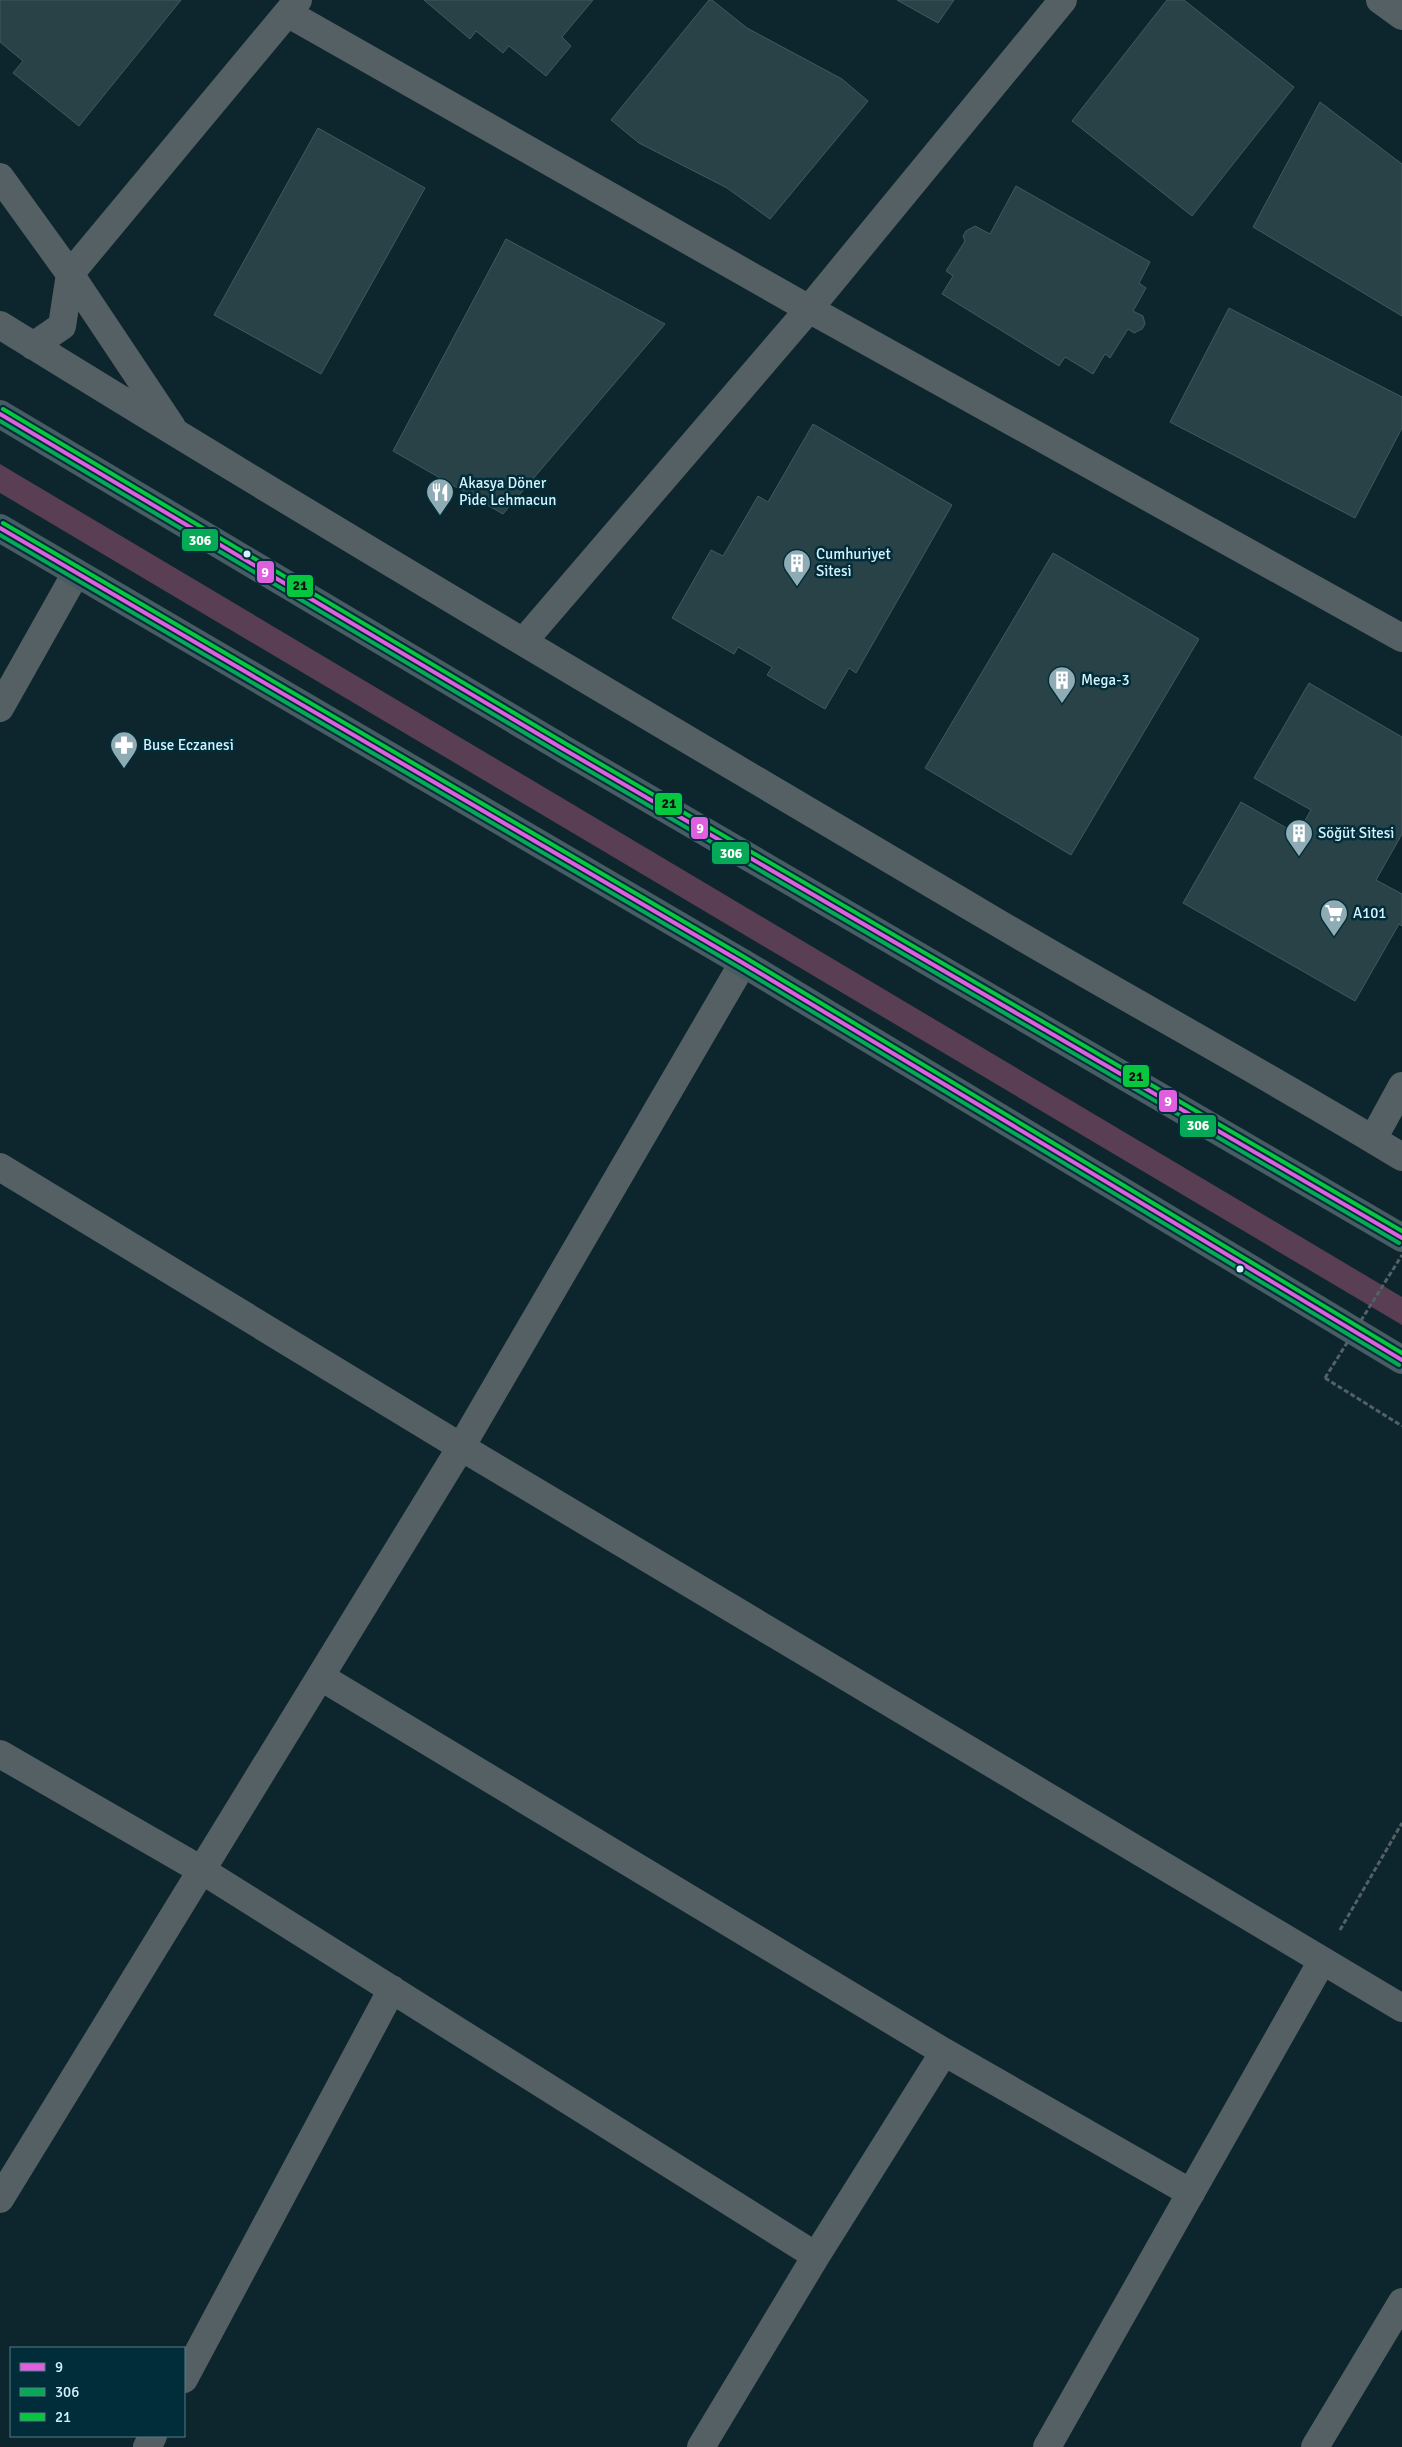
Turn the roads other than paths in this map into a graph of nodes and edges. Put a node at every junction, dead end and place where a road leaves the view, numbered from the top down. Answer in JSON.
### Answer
{"nodes":[{"id":1,"x":1063,"y":0,"type":"edge"},
{"id":2,"x":1380,"y":0,"type":"edge"},
{"id":3,"x":294,"y":7,"type":"edge"},
{"id":4,"x":1402,"y":16,"type":"edge"},
{"id":5,"x":0,"y":177,"type":"edge"},
{"id":6,"x":70,"y":274,"type":"junction"},
{"id":7,"x":809,"y":309,"type":"junction"},
{"id":8,"x":0,"y":325,"type":"edge"},
{"id":9,"x":33,"y":346,"type":"junction"},
{"id":10,"x":0,"y":414,"type":"edge"},
{"id":11,"x":177,"y":435,"type":"junction"},
{"id":12,"x":0,"y":528,"type":"edge"},
{"id":13,"x":76,"y":573,"type":"junction"},
{"id":14,"x":1402,"y":638,"type":"edge"},
{"id":15,"x":522,"y":642,"type":"junction"},
{"id":16,"x":0,"y":708,"type":"edge"},
{"id":17,"x":743,"y":963,"type":"junction"},
{"id":18,"x":1402,"y":1086,"type":"edge"},
{"id":19,"x":1372,"y":1139,"type":"junction"},
{"id":20,"x":1402,"y":1157,"type":"edge"},
{"id":21,"x":0,"y":1167,"type":"edge"},
{"id":22,"x":1402,"y":1238,"type":"edge"},
{"id":23,"x":1402,"y":1360,"type":"edge"},
{"id":24,"x":461,"y":1447,"type":"junction"},
{"id":25,"x":321,"y":1677,"type":"junction"},
{"id":26,"x":0,"y":1754,"type":"edge"},
{"id":27,"x":203,"y":1870,"type":"junction"},
{"id":28,"x":1322,"y":1961,"type":"junction"},
{"id":29,"x":392,"y":1989,"type":"junction"},
{"id":30,"x":1402,"y":2008,"type":"edge"},
{"id":31,"x":944,"y":2052,"type":"junction"},
{"id":32,"x":1191,"y":2193,"type":"junction"},
{"id":33,"x":0,"y":2199,"type":"edge"},
{"id":34,"x":816,"y":2256,"type":"junction"},
{"id":35,"x":1402,"y":2302,"type":"edge"},
{"id":36,"x":185,"y":2377,"type":"edge"},
{"id":37,"x":701,"y":2447,"type":"edge"},
{"id":38,"x":1047,"y":2447,"type":"edge"},
{"id":39,"x":1315,"y":2447,"type":"edge"}],
"edges":[{"from":1,"to":7,"type":"street"},
{"from":2,"to":4,"type":"street"},
{"from":3,"to":6,"type":"street"},
{"from":3,"to":7,"type":"street"},
{"from":5,"to":6,"type":"street"},
{"from":6,"to":9,"type":"street"},
{"from":6,"to":11,"type":"street"},
{"from":7,"to":14,"type":"street"},
{"from":7,"to":15,"type":"street"},
{"from":8,"to":9,"type":"street"},
{"from":9,"to":11,"type":"street"},
{"from":10,"to":22,"type":"highway"},
{"from":11,"to":15,"type":"street"},
{"from":12,"to":13,"type":"highway"},
{"from":13,"to":16,"type":"street"},
{"from":13,"to":17,"type":"highway"},
{"from":15,"to":19,"type":"street"},
{"from":17,"to":23,"type":"highway"},
{"from":17,"to":24,"type":"street"},
{"from":18,"to":19,"type":"street"},
{"from":19,"to":20,"type":"street"},
{"from":21,"to":24,"type":"street"},
{"from":24,"to":25,"type":"street"},
{"from":24,"to":28,"type":"street"},
{"from":25,"to":27,"type":"street"},
{"from":25,"to":31,"type":"street"},
{"from":26,"to":27,"type":"street"},
{"from":27,"to":29,"type":"street"},
{"from":27,"to":33,"type":"street"},
{"from":28,"to":30,"type":"street"},
{"from":28,"to":32,"type":"street"},
{"from":29,"to":34,"type":"street"},
{"from":29,"to":36,"type":"street"},
{"from":31,"to":32,"type":"street"},
{"from":31,"to":34,"type":"street"},
{"from":32,"to":38,"type":"street"},
{"from":34,"to":37,"type":"street"},
{"from":35,"to":39,"type":"street"}]}
